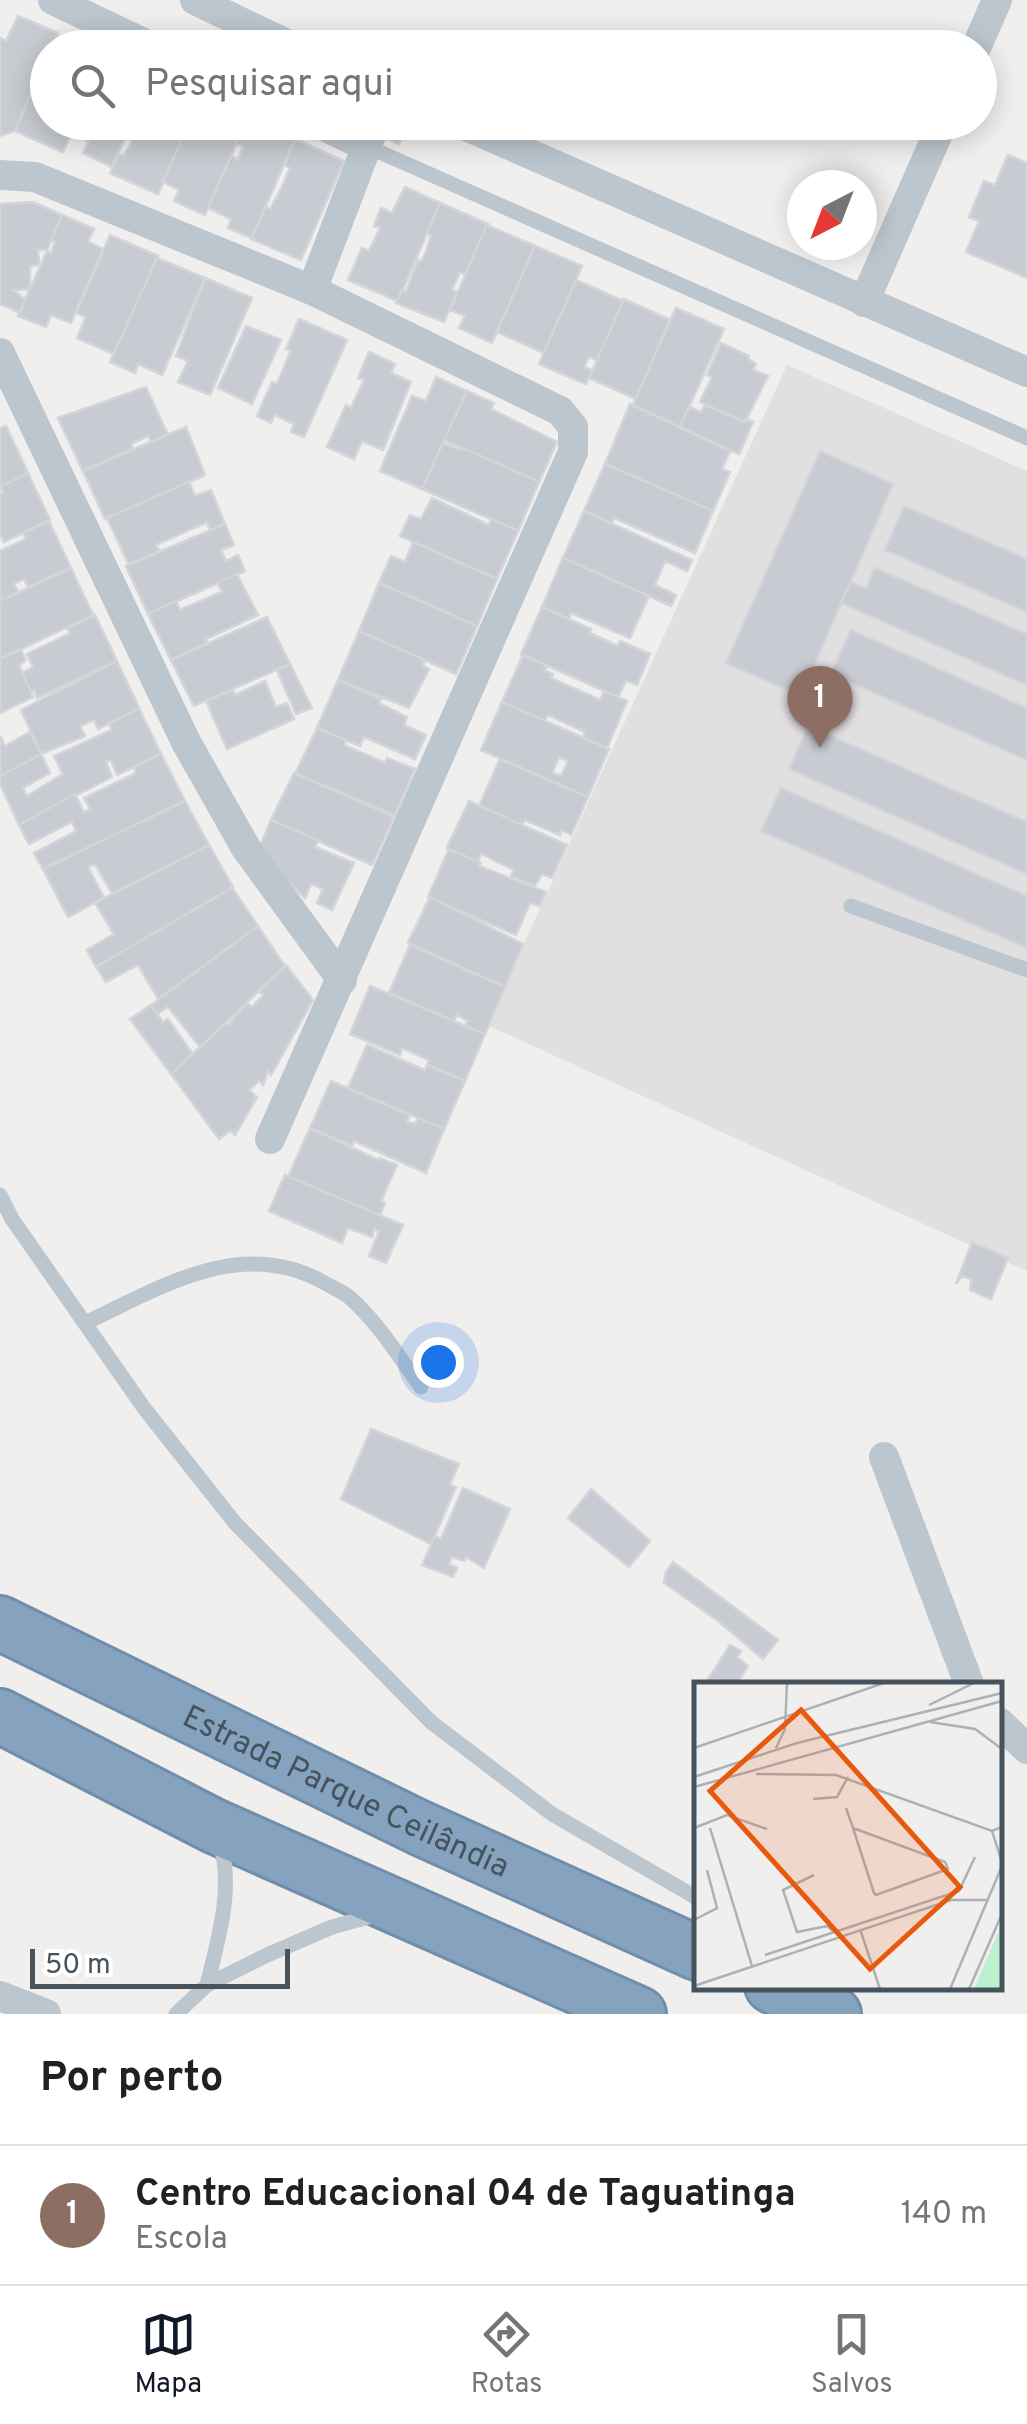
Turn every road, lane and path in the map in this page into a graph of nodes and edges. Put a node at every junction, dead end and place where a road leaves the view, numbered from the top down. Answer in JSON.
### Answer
{"nodes":[{"id":1,"x":52,"y":0,"type":"edge"},
{"id":2,"x":195,"y":0,"type":"edge"},
{"id":3,"x":997,"y":0,"type":"edge"},
{"id":4,"x":116,"y":30,"type":"edge"},
{"id":5,"x":257,"y":30,"type":"edge"},
{"id":6,"x":984,"y":30,"type":"edge"},
{"id":7,"x":369,"y":140,"type":"edge"},
{"id":8,"x":384,"y":140,"type":"edge"},
{"id":9,"x":498,"y":140,"type":"edge"},
{"id":10,"x":935,"y":140,"type":"edge"},
{"id":11,"x":0,"y":175,"type":"edge"},
{"id":12,"x":312,"y":290,"type":"junction"},
{"id":13,"x":864,"y":302,"type":"junction"},
{"id":14,"x":0,"y":353,"type":"edge"},
{"id":15,"x":1027,"y":372,"type":"edge"},
{"id":16,"x":1027,"y":438,"type":"edge"},
{"id":17,"x":851,"y":906,"type":"dead end"},
{"id":18,"x":1027,"y":970,"type":"edge"},
{"id":19,"x":342,"y":980,"type":"junction"},
{"id":20,"x":270,"y":1139,"type":"dead end"},
{"id":21,"x":0,"y":1195,"type":"edge"},
{"id":22,"x":85,"y":1323,"type":"junction"},
{"id":23,"x":421,"y":1387,"type":"dead end"},
{"id":24,"x":884,"y":1456,"type":"dead end"},
{"id":25,"x":0,"y":1623,"type":"edge"},
{"id":26,"x":968,"y":1682,"type":"edge"},
{"id":27,"x":0,"y":1716,"type":"edge"},
{"id":28,"x":1002,"y":1725,"type":"edge"},
{"id":29,"x":1027,"y":1749,"type":"edge"},
{"id":30,"x":214,"y":1826,"type":"junction"},
{"id":31,"x":694,"y":1896,"type":"edge"},
{"id":32,"x":398,"y":1910,"type":"junction"},
{"id":33,"x":694,"y":1951,"type":"edge"},
{"id":34,"x":206,"y":1986,"type":"junction"},
{"id":35,"x":781,"y":1989,"type":"edge"},
{"id":36,"x":0,"y":1996,"type":"edge"},
{"id":37,"x":843,"y":2009,"type":"edge"},
{"id":38,"x":46,"y":2014,"type":"edge"},
{"id":39,"x":176,"y":2014,"type":"edge"},
{"id":40,"x":639,"y":2014,"type":"edge"}],
"edges":[{"from":1,"to":4,"type":"street"},
{"from":2,"to":5,"type":"street"},
{"from":3,"to":6,"type":"street"},
{"from":7,"to":12,"type":"street"},
{"from":8,"to":16,"type":"lane"},
{"from":9,"to":13,"type":"street"},
{"from":10,"to":13,"type":"street"},
{"from":11,"to":12,"type":"street"},
{"from":12,"to":19,"type":"street"},
{"from":13,"to":15,"type":"street"},
{"from":14,"to":19,"type":"street"},
{"from":17,"to":18,"type":"lane"},
{"from":19,"to":20,"type":"street"},
{"from":21,"to":22,"type":"lane"},
{"from":22,"to":23,"type":"lane"},
{"from":22,"to":31,"type":"lane"},
{"from":24,"to":26,"type":"street"},
{"from":25,"to":33,"type":"highway","name":"Estrada Parque Ceilândia"},
{"from":27,"to":30,"type":"highway"},
{"from":28,"to":29,"type":"street"},
{"from":30,"to":32,"type":"highway"},
{"from":30,"to":34,"type":"lane"},
{"from":32,"to":34,"type":"lane"},
{"from":32,"to":40,"type":"highway"},
{"from":34,"to":39,"type":"lane"},
{"from":35,"to":37,"type":"highway"},
{"from":36,"to":38,"type":"street"}]}
